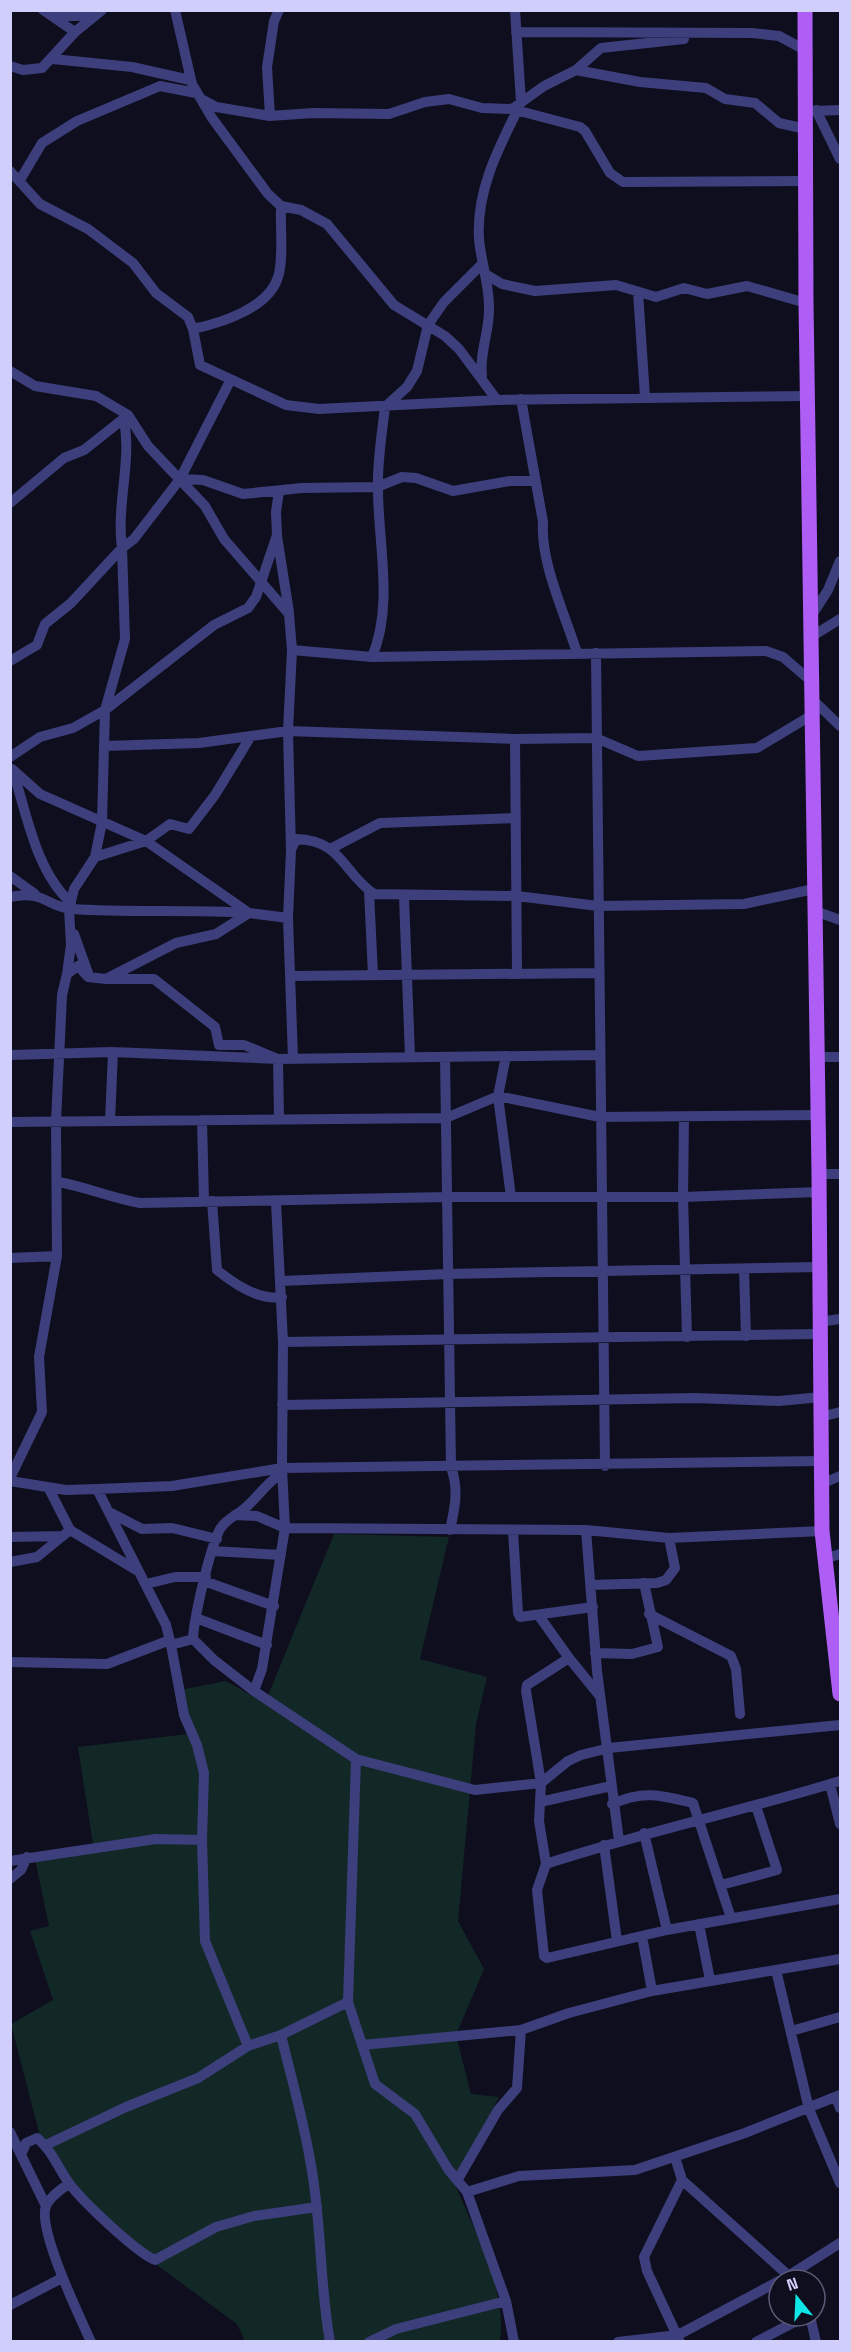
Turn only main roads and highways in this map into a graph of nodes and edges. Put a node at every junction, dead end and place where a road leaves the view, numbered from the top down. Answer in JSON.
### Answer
{"nodes":[{"id":1,"x":805,"y":10,"type":"edge"},
{"id":2,"x":840,"y":1694,"type":"edge"}],
"edges":[{"from":1,"to":2,"type":"main road"}]}
